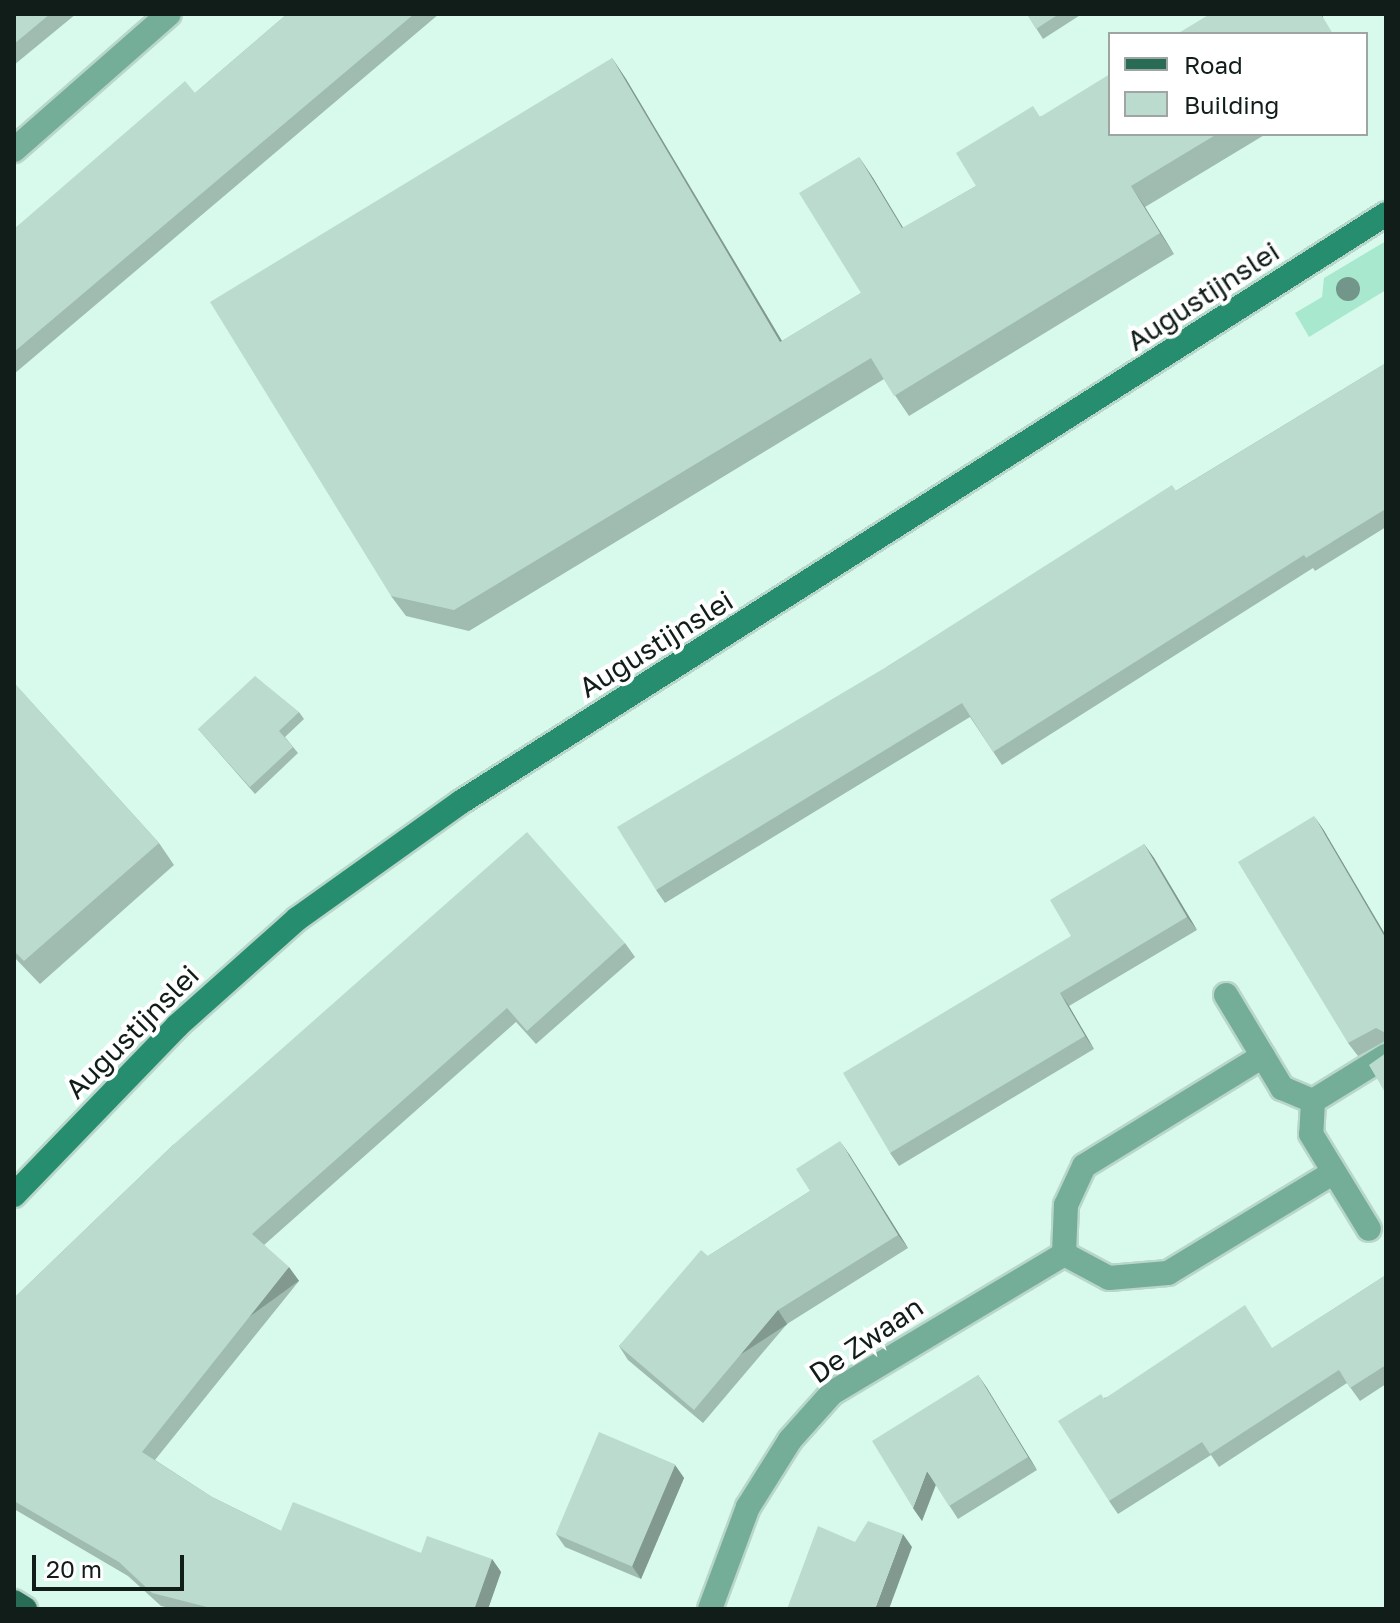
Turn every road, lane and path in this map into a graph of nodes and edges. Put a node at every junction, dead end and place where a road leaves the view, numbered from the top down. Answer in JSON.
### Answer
{"nodes":[{"id":1,"x":169,"y":14,"type":"edge"},
{"id":2,"x":14,"y":150,"type":"edge"},
{"id":3,"x":1386,"y":214,"type":"edge"},
{"id":4,"x":1226,"y":995,"type":"dead end"},
{"id":5,"x":1263,"y":1056,"type":"junction"},
{"id":6,"x":1386,"y":1056,"type":"edge"},
{"id":7,"x":1313,"y":1101,"type":"junction"},
{"id":8,"x":1334,"y":1172,"type":"junction"},
{"id":9,"x":14,"y":1195,"type":"edge"},
{"id":10,"x":1369,"y":1229,"type":"dead end"},
{"id":11,"x":1064,"y":1254,"type":"junction"},
{"id":12,"x":14,"y":1602,"type":"edge"},
{"id":13,"x":25,"y":1609,"type":"edge"},
{"id":14,"x":710,"y":1609,"type":"edge"}],
"edges":[{"from":1,"to":2,"type":"street"},
{"from":3,"to":9,"type":"street","name":"Augustijnslei"},
{"from":4,"to":5,"type":"street"},
{"from":5,"to":7,"type":"street"},
{"from":5,"to":11,"type":"street"},
{"from":6,"to":7,"type":"street"},
{"from":7,"to":8,"type":"street"},
{"from":8,"to":10,"type":"street"},
{"from":8,"to":11,"type":"street"},
{"from":11,"to":14,"type":"street","name":"De Zwaan"},
{"from":12,"to":13,"type":"main road"}]}
